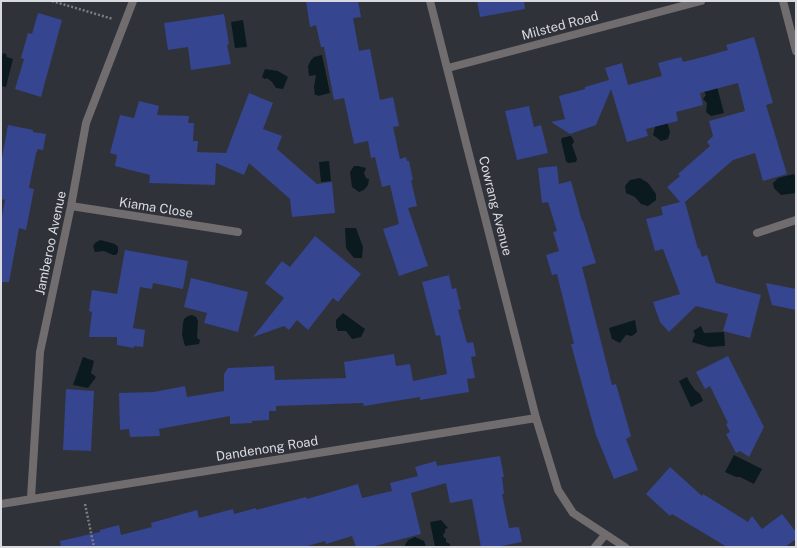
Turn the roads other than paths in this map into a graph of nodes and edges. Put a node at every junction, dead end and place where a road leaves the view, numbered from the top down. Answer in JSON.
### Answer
{"nodes":[{"id":1,"x":133,"y":1,"type":"edge"},
{"id":2,"x":430,"y":1,"type":"edge"},
{"id":3,"x":701,"y":1,"type":"edge"},
{"id":4,"x":783,"y":1,"type":"edge"},
{"id":5,"x":796,"y":51,"type":"edge"},
{"id":6,"x":448,"y":68,"type":"junction"},
{"id":7,"x":71,"y":206,"type":"junction"},
{"id":8,"x":796,"y":220,"type":"edge"},
{"id":9,"x":238,"y":232,"type":"dead end"},
{"id":10,"x":757,"y":233,"type":"dead end"},
{"id":11,"x":536,"y":418,"type":"junction"},
{"id":12,"x":30,"y":498,"type":"junction"},
{"id":13,"x":1,"y":504,"type":"edge"},
{"id":14,"x":605,"y":534,"type":"junction"},
{"id":15,"x":595,"y":547,"type":"edge"},
{"id":16,"x":625,"y":547,"type":"edge"}],
"edges":[{"from":1,"to":7,"type":"street","name":"Jamberoo Avenue"},
{"from":2,"to":6,"type":"street","name":"Cowrang Avenue"},
{"from":3,"to":6,"type":"street","name":"Milsted Road"},
{"from":4,"to":5,"type":"street"},
{"from":6,"to":11,"type":"street","name":"Cowrang Avenue"},
{"from":7,"to":9,"type":"street","name":"Kiama Close"},
{"from":7,"to":12,"type":"street","name":"Jamberoo Avenue"},
{"from":8,"to":10,"type":"street"},
{"from":11,"to":12,"type":"street","name":"Dandenong Road"},
{"from":11,"to":14,"type":"street","name":"Cowrang Avenue"},
{"from":12,"to":13,"type":"street","name":"Dandenong Road"},
{"from":14,"to":15,"type":"street"},
{"from":14,"to":16,"type":"street","name":"Cowrang Avenue"}]}
